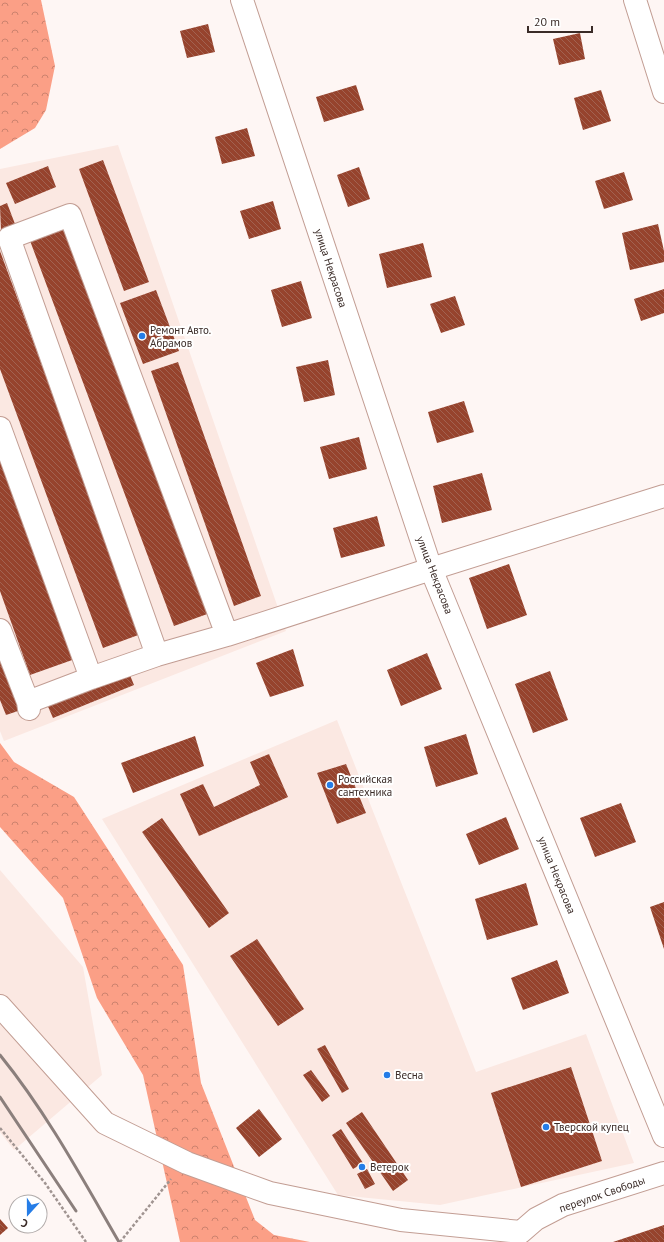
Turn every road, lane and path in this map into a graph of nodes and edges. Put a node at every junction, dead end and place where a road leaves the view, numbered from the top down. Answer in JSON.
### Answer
{"nodes":[{"id":1,"x":242,"y":0,"type":"edge"},
{"id":2,"x":635,"y":0,"type":"edge"},
{"id":3,"x":664,"y":92,"type":"edge"},
{"id":4,"x":4,"y":239,"type":"edge"},
{"id":5,"x":0,"y":428,"type":"edge"},
{"id":6,"x":664,"y":496,"type":"edge"},
{"id":7,"x":431,"y":569,"type":"junction"},
{"id":8,"x":0,"y":630,"type":"edge"},
{"id":9,"x":227,"y":635,"type":"junction"},
{"id":10,"x":157,"y":655,"type":"junction"},
{"id":11,"x":91,"y":678,"type":"junction"},
{"id":12,"x":0,"y":1006,"type":"edge"},
{"id":13,"x":0,"y":1128,"type":"edge"},
{"id":14,"x":664,"y":1136,"type":"edge"},
{"id":15,"x":187,"y":1163,"type":"junction"},
{"id":16,"x":664,"y":1173,"type":"edge"},
{"id":17,"x":520,"y":1237,"type":"edge"},
{"id":18,"x":86,"y":1242,"type":"edge"},
{"id":19,"x":120,"y":1242,"type":"edge"}],
"edges":[{"from":1,"to":7,"type":"street","name":"улица Некрасова"},
{"from":2,"to":3,"type":"street"},
{"from":4,"to":9,"type":"street"},
{"from":4,"to":10,"type":"street"},
{"from":5,"to":11,"type":"street"},
{"from":6,"to":7,"type":"street"},
{"from":7,"to":9,"type":"street"},
{"from":7,"to":14,"type":"street","name":"улица Некрасова"},
{"from":8,"to":11,"type":"street"},
{"from":9,"to":10,"type":"street"},
{"from":10,"to":11,"type":"street"},
{"from":12,"to":15,"type":"street"},
{"from":13,"to":18,"type":"path"},
{"from":15,"to":17,"type":"street"},
{"from":15,"to":19,"type":"path"},
{"from":16,"to":17,"type":"street","name":"переулок Свободы"}]}
